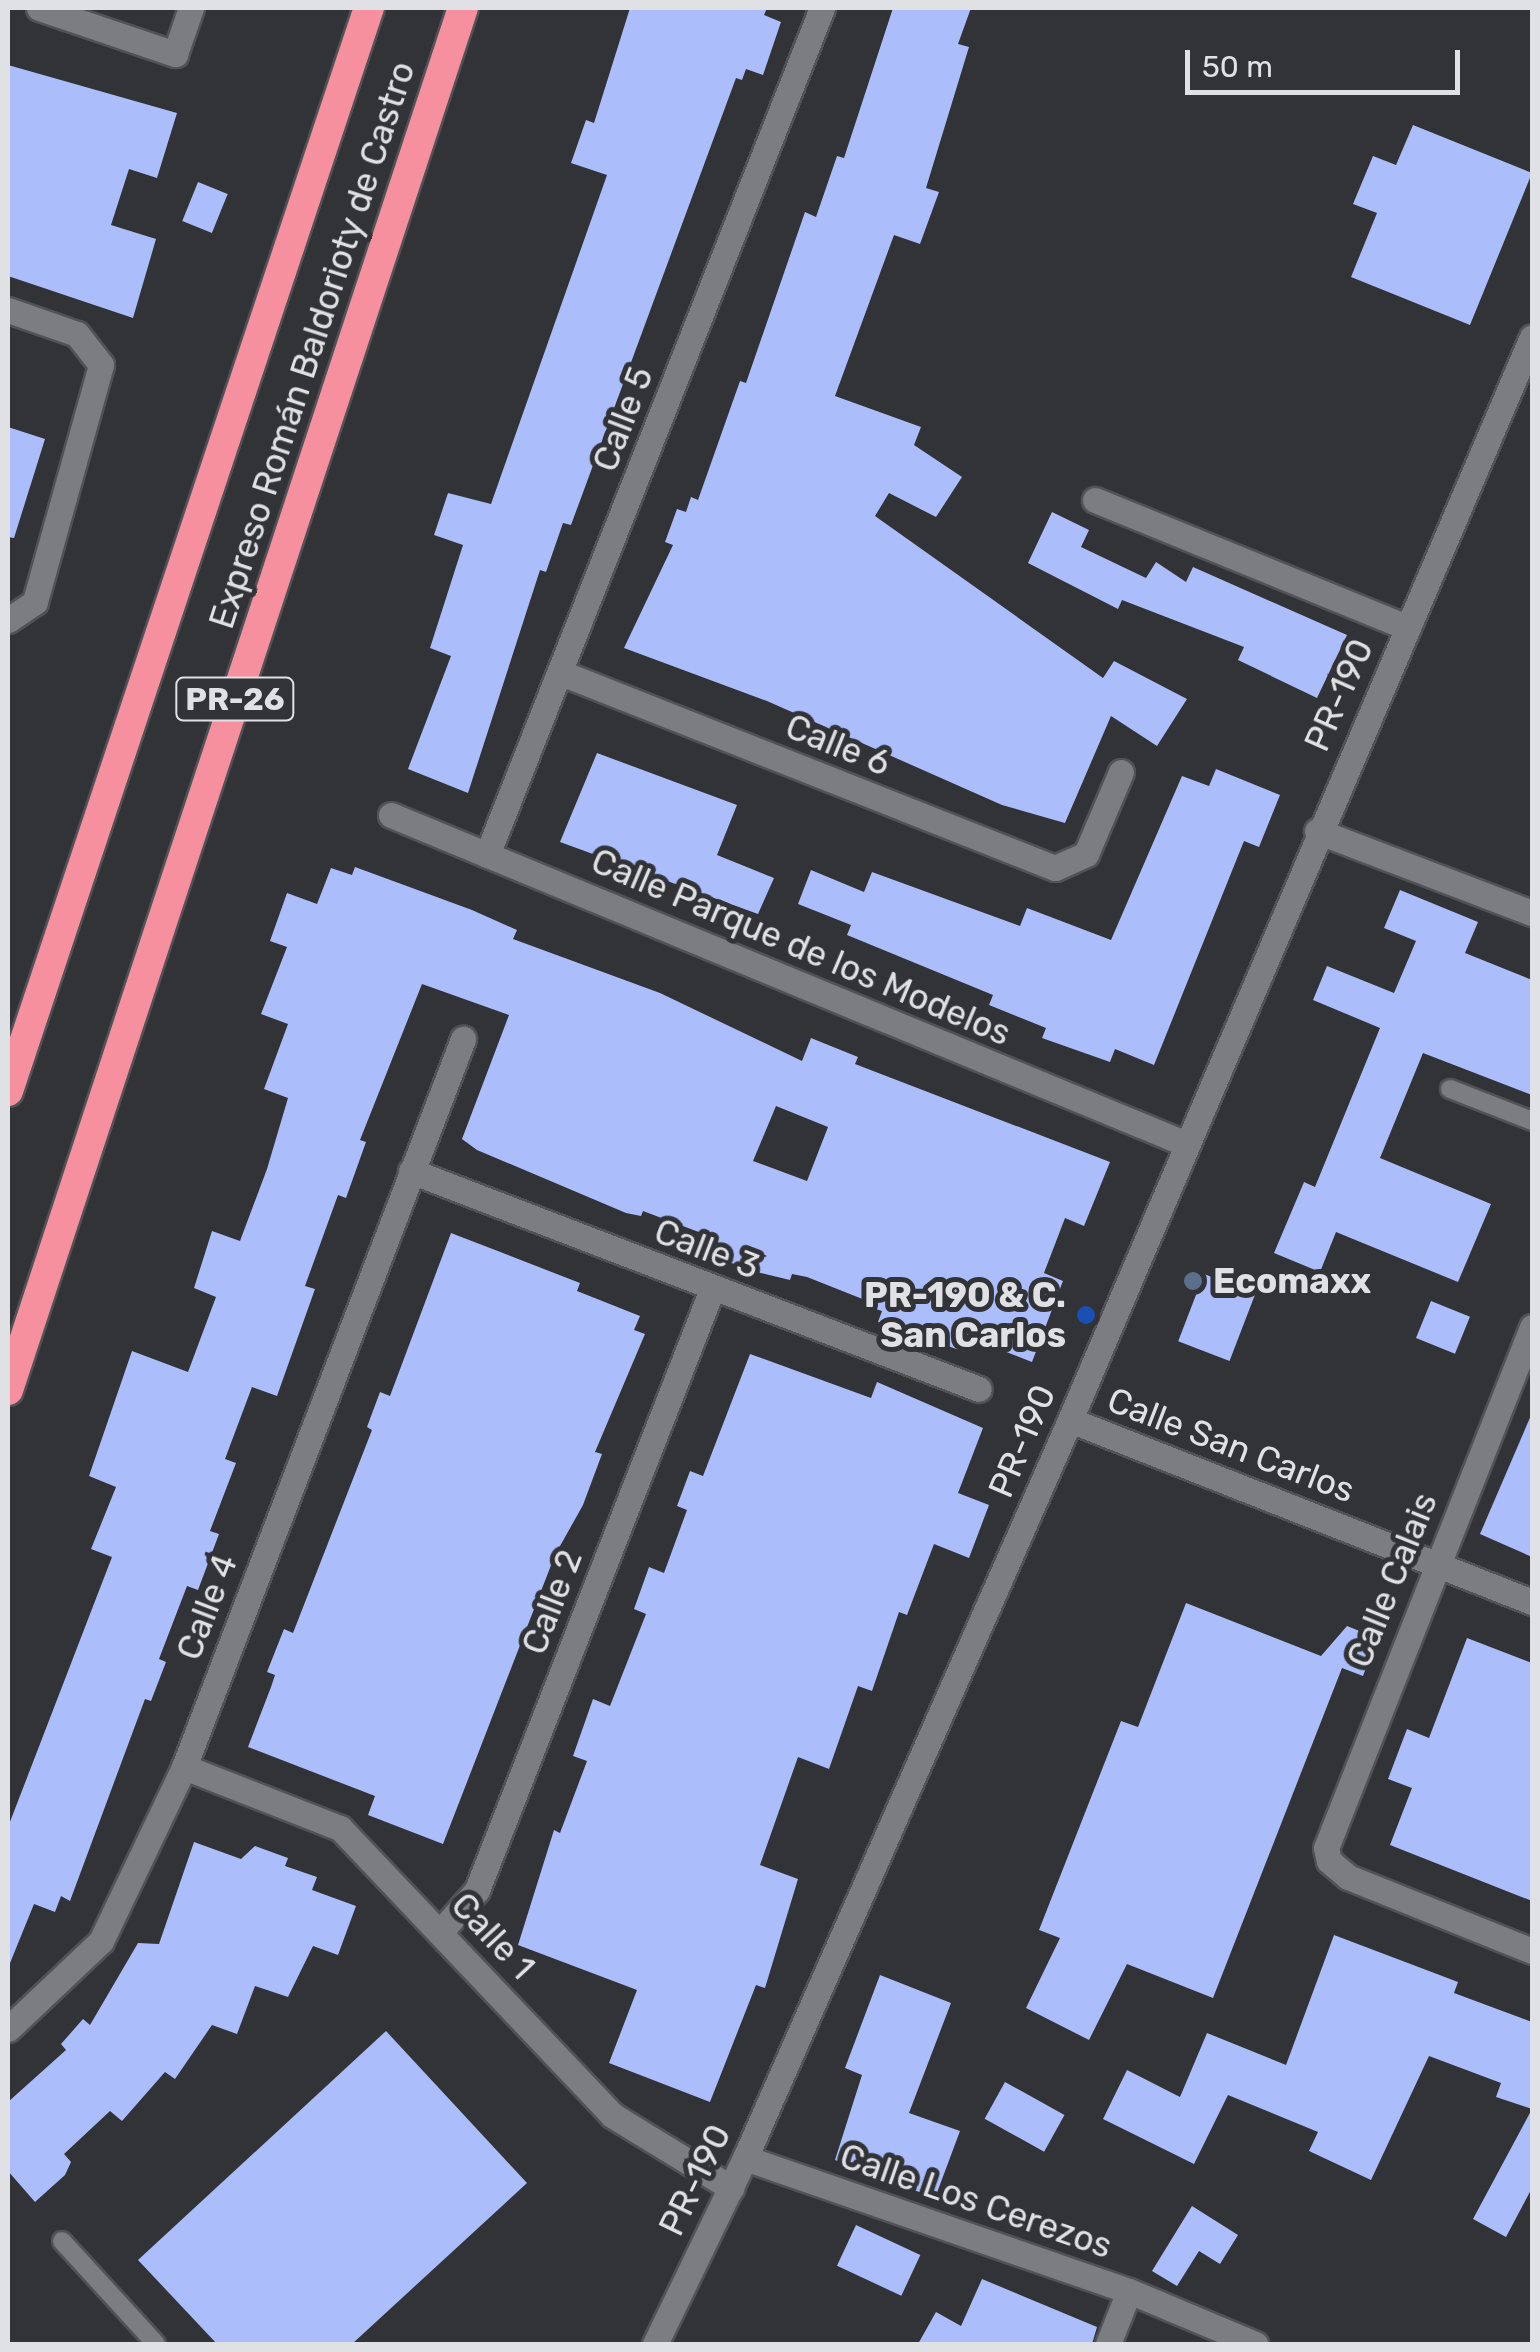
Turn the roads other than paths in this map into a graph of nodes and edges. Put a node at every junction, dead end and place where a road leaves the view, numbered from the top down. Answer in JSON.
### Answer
{"nodes":[{"id":1,"x":38,"y":8,"type":"edge"},
{"id":2,"x":190,"y":8,"type":"edge"},
{"id":3,"x":369,"y":8,"type":"edge"},
{"id":4,"x":463,"y":8,"type":"edge"},
{"id":5,"x":822,"y":8,"type":"edge"},
{"id":6,"x":8,"y":310,"type":"edge"},
{"id":7,"x":1532,"y":337,"type":"edge"},
{"id":8,"x":1094,"y":500,"type":"dead end"},
{"id":9,"x":8,"y":620,"type":"edge"},
{"id":10,"x":1408,"y":628,"type":"junction"},
{"id":11,"x":564,"y":674,"type":"junction"},
{"id":12,"x":1122,"y":772,"type":"dead end"},
{"id":13,"x":390,"y":815,"type":"dead end"},
{"id":14,"x":1317,"y":831,"type":"junction"},
{"id":15,"x":487,"y":855,"type":"junction"},
{"id":16,"x":1532,"y":912,"type":"edge"},
{"id":17,"x":463,"y":1039,"type":"dead end"},
{"id":18,"x":1450,"y":1089,"type":"dead end"},
{"id":19,"x":8,"y":1091,"type":"edge"},
{"id":20,"x":1532,"y":1121,"type":"edge"},
{"id":21,"x":1184,"y":1143,"type":"junction"},
{"id":22,"x":412,"y":1171,"type":"junction"},
{"id":23,"x":712,"y":1289,"type":"junction"},
{"id":24,"x":1532,"y":1327,"type":"edge"},
{"id":25,"x":979,"y":1389,"type":"dead end"},
{"id":26,"x":8,"y":1390,"type":"edge"},
{"id":27,"x":1070,"y":1420,"type":"junction"},
{"id":28,"x":1434,"y":1563,"type":"junction"},
{"id":29,"x":1532,"y":1602,"type":"edge"},
{"id":30,"x":184,"y":1766,"type":"junction"},
{"id":31,"x":442,"y":1931,"type":"junction"},
{"id":32,"x":1532,"y":1951,"type":"edge"},
{"id":33,"x":8,"y":2029,"type":"edge"},
{"id":34,"x":745,"y":2158,"type":"junction"},
{"id":35,"x":731,"y":2188,"type":"junction"},
{"id":36,"x":62,"y":2241,"type":"dead end"},
{"id":37,"x":1129,"y":2291,"type":"junction"},
{"id":38,"x":156,"y":2344,"type":"edge"},
{"id":39,"x":655,"y":2344,"type":"edge"},
{"id":40,"x":1108,"y":2344,"type":"edge"},
{"id":41,"x":1256,"y":2344,"type":"edge"}],
"edges":[{"from":1,"to":2,"type":"street"},
{"from":3,"to":19,"type":"highway","name":"Expreso Román Baldorioty de Castro","number":"PR-26"},
{"from":4,"to":26,"type":"highway","name":"Expreso Román Baldorioty de Castro","number":"PR-26"},
{"from":5,"to":11,"type":"street","name":"Calle 5"},
{"from":6,"to":9,"type":"street"},
{"from":7,"to":10,"type":"street","name":"PR-190","number":"PR-190"},
{"from":8,"to":10,"type":"street"},
{"from":10,"to":14,"type":"street","name":"PR-190","number":"PR-190"},
{"from":11,"to":12,"type":"street","name":"Calle 6"},
{"from":11,"to":15,"type":"street","name":"Calle 5"},
{"from":13,"to":15,"type":"street","name":"Calle Parque de los Modelos"},
{"from":14,"to":16,"type":"street"},
{"from":14,"to":21,"type":"street","name":"PR-190","number":"PR-190"},
{"from":15,"to":21,"type":"street","name":"Calle Parque de los Modelos"},
{"from":17,"to":22,"type":"street","name":"Calle 4"},
{"from":18,"to":20,"type":"lane"},
{"from":21,"to":27,"type":"street","name":"PR-190","number":"PR-190"},
{"from":22,"to":23,"type":"street","name":"Calle 3"},
{"from":22,"to":30,"type":"street","name":"Calle 4"},
{"from":23,"to":25,"type":"street","name":"Calle 3"},
{"from":23,"to":31,"type":"street","name":"Calle 2"},
{"from":24,"to":28,"type":"street","name":"Calle Calais"},
{"from":27,"to":28,"type":"street","name":"Calle San Carlos"},
{"from":27,"to":34,"type":"street","name":"PR-190","number":"PR-190"},
{"from":28,"to":29,"type":"street","name":"Calle San Carlos"},
{"from":28,"to":32,"type":"street","name":"Calle Calais"},
{"from":30,"to":31,"type":"street","name":"Calle 1"},
{"from":30,"to":33,"type":"street","name":"Calle 4"},
{"from":31,"to":35,"type":"street","name":"Calle 1"},
{"from":34,"to":35,"type":"street","name":"PR-190","number":"PR-190"},
{"from":34,"to":37,"type":"street","name":"Calle Los Cerezos"},
{"from":35,"to":39,"type":"street","name":"PR-190","number":"PR-190"},
{"from":36,"to":38,"type":"lane"},
{"from":37,"to":40,"type":"street","name":"Calle Los Cerezos"},
{"from":37,"to":41,"type":"street"}]}
